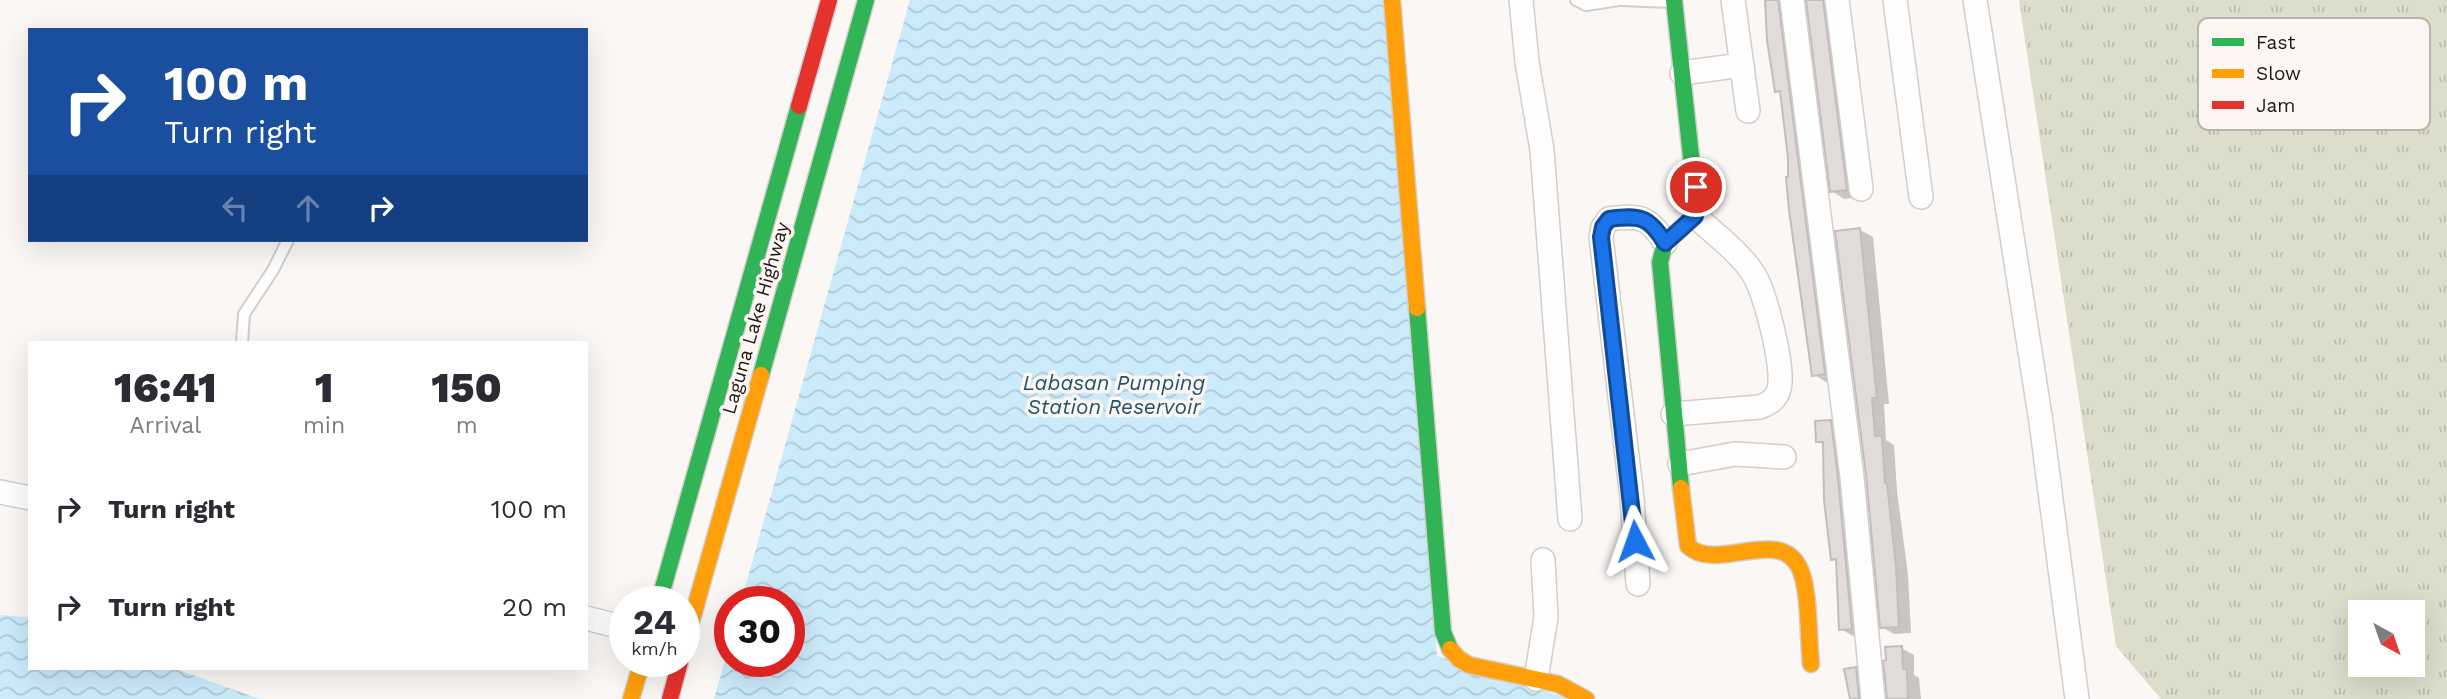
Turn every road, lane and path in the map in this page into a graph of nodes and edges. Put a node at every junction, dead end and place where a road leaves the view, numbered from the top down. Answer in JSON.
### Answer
{"nodes":[{"id":1,"x":829,"y":0,"type":"edge"},
{"id":2,"x":866,"y":0,"type":"edge"},
{"id":3,"x":1392,"y":0,"type":"edge"},
{"id":4,"x":1521,"y":0,"type":"edge"},
{"id":5,"x":1576,"y":0,"type":"edge"},
{"id":6,"x":1620,"y":0,"type":"edge"},
{"id":7,"x":1733,"y":0,"type":"edge"},
{"id":8,"x":1792,"y":0,"type":"edge"},
{"id":9,"x":1837,"y":0,"type":"edge"},
{"id":10,"x":1895,"y":0,"type":"edge"},
{"id":11,"x":1975,"y":0,"type":"edge"},
{"id":12,"x":1674,"y":1,"type":"edge"},
{"id":13,"x":1742,"y":65,"type":"junction"},
{"id":14,"x":1682,"y":73,"type":"junction"},
{"id":15,"x":1748,"y":111,"type":"dead end"},
{"id":16,"x":1861,"y":189,"type":"dead end"},
{"id":17,"x":1921,"y":197,"type":"dead end"},
{"id":18,"x":1695,"y":216,"type":"junction"},
{"id":19,"x":287,"y":242,"type":"edge"},
{"id":20,"x":1665,"y":243,"type":"junction"},
{"id":21,"x":242,"y":341,"type":"edge"},
{"id":22,"x":1673,"y":414,"type":"junction"},
{"id":23,"x":1784,"y":457,"type":"dead end"},
{"id":24,"x":1680,"y":464,"type":"junction"},
{"id":25,"x":0,"y":492,"type":"edge"},
{"id":26,"x":28,"y":498,"type":"edge"},
{"id":27,"x":1570,"y":519,"type":"dead end"},
{"id":28,"x":1543,"y":560,"type":"dead end"},
{"id":29,"x":1638,"y":584,"type":"dead end"},
{"id":30,"x":664,"y":586,"type":"edge"},
{"id":31,"x":700,"y":590,"type":"edge"},
{"id":32,"x":588,"y":619,"type":"edge"},
{"id":33,"x":609,"y":624,"type":"edge"},
{"id":34,"x":1811,"y":664,"type":"dead end"},
{"id":35,"x":638,"y":677,"type":"edge"},
{"id":36,"x":676,"y":677,"type":"edge"},
{"id":37,"x":1536,"y":679,"type":"junction"},
{"id":38,"x":631,"y":699,"type":"edge"},
{"id":39,"x":670,"y":699,"type":"edge"},
{"id":40,"x":1586,"y":699,"type":"edge"},
{"id":41,"x":1873,"y":699,"type":"edge"},
{"id":42,"x":2077,"y":699,"type":"edge"}],
"edges":[{"from":1,"to":30,"type":"street","name":"Laguna Lake Highway"},
{"from":2,"to":31,"type":"street","name":"Laguna Lake Highway"},
{"from":3,"to":37,"type":"street"},
{"from":4,"to":27,"type":"street"},
{"from":5,"to":6,"type":"lane"},
{"from":6,"to":12,"type":"lane"},
{"from":7,"to":13,"type":"street"},
{"from":8,"to":41,"type":"street"},
{"from":9,"to":16,"type":"street"},
{"from":10,"to":17,"type":"street"},
{"from":11,"to":42,"type":"street"},
{"from":12,"to":14,"type":"street"},
{"from":13,"to":14,"type":"street"},
{"from":13,"to":15,"type":"street"},
{"from":14,"to":18,"type":"street"},
{"from":18,"to":20,"type":"street"},
{"from":18,"to":22,"type":"street"},
{"from":19,"to":21,"type":"lane"},
{"from":20,"to":22,"type":"street"},
{"from":20,"to":29,"type":"street"},
{"from":22,"to":24,"type":"street"},
{"from":23,"to":24,"type":"street"},
{"from":24,"to":34,"type":"street"},
{"from":25,"to":26,"type":"street"},
{"from":28,"to":37,"type":"street"},
{"from":32,"to":33,"type":"street"},
{"from":35,"to":38,"type":"street"},
{"from":36,"to":39,"type":"street"},
{"from":37,"to":40,"type":"street"}]}
